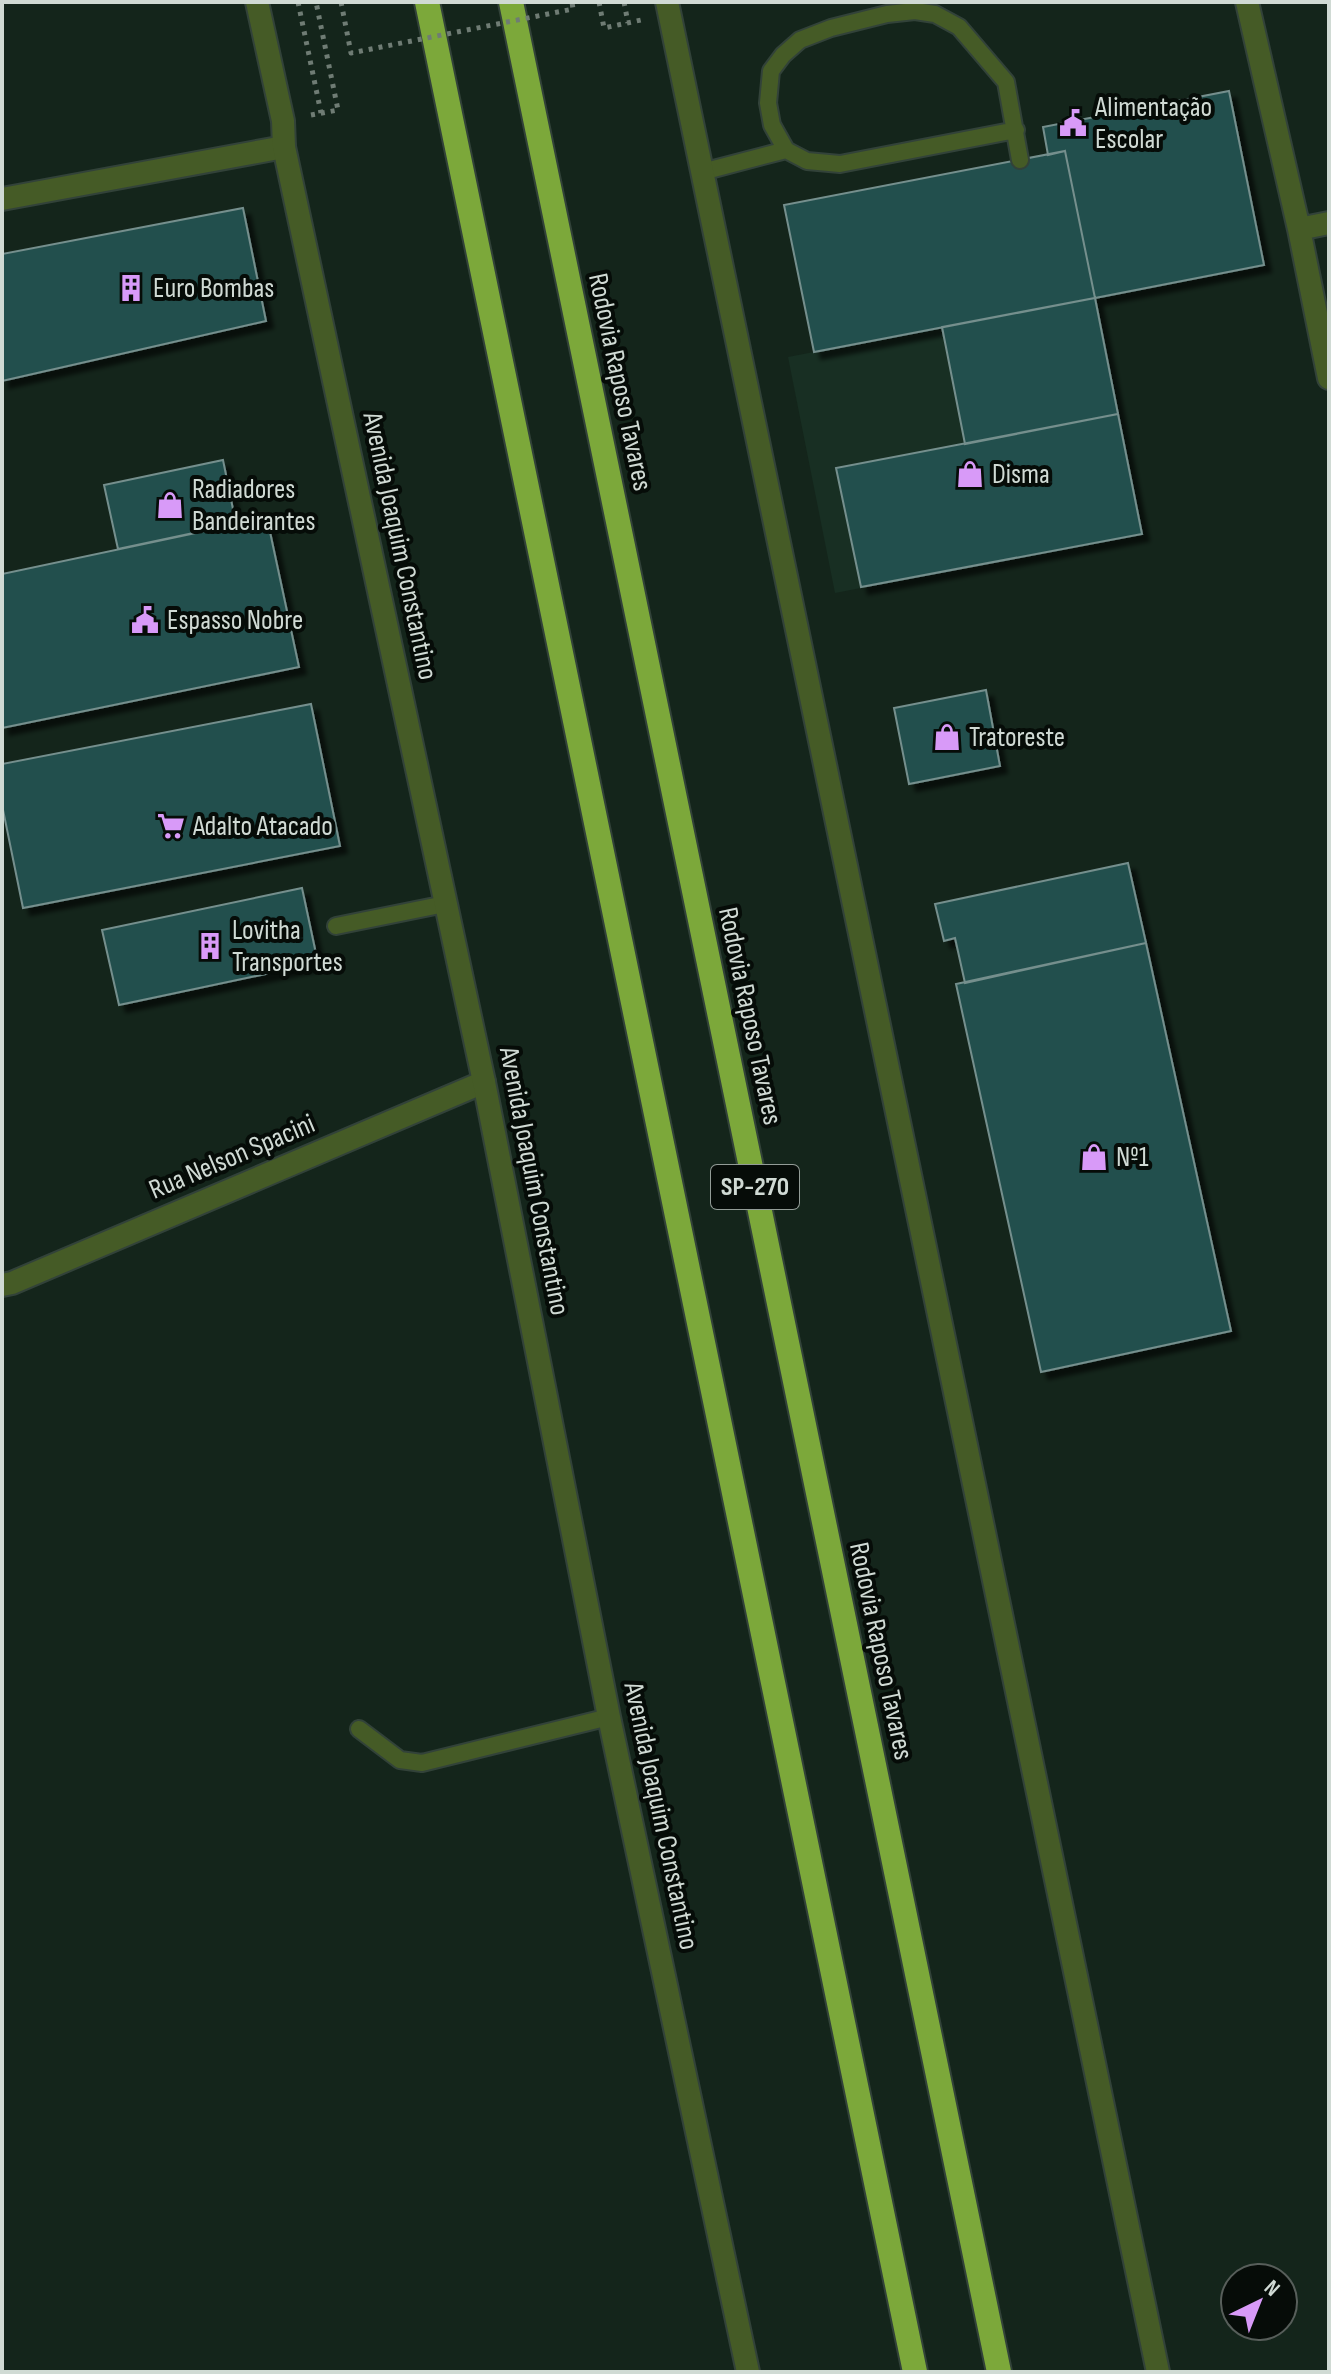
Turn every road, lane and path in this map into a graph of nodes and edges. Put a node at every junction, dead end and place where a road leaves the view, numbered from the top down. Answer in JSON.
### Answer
{"nodes":[{"id":1,"x":257,"y":2,"type":"edge"},
{"id":2,"x":298,"y":2,"type":"edge"},
{"id":3,"x":316,"y":2,"type":"edge"},
{"id":4,"x":341,"y":2,"type":"edge"},
{"id":5,"x":427,"y":2,"type":"edge"},
{"id":6,"x":511,"y":2,"type":"edge"},
{"id":7,"x":572,"y":2,"type":"edge"},
{"id":8,"x":599,"y":2,"type":"edge"},
{"id":9,"x":624,"y":2,"type":"edge"},
{"id":10,"x":667,"y":2,"type":"edge"},
{"id":11,"x":1247,"y":2,"type":"edge"},
{"id":12,"x":628,"y":23,"type":"dead end"},
{"id":13,"x":604,"y":28,"type":"dead end"},
{"id":14,"x":338,"y":110,"type":"dead end"},
{"id":15,"x":321,"y":113,"type":"dead end"},
{"id":16,"x":1016,"y":130,"type":"junction"},
{"id":17,"x":284,"y":147,"type":"junction"},
{"id":18,"x":786,"y":150,"type":"junction"},
{"id":19,"x":1020,"y":160,"type":"dead end"},
{"id":20,"x":702,"y":172,"type":"junction"},
{"id":21,"x":2,"y":199,"type":"edge"},
{"id":22,"x":1329,"y":223,"type":"edge"},
{"id":23,"x":1299,"y":229,"type":"junction"},
{"id":24,"x":1329,"y":378,"type":"edge"},
{"id":25,"x":445,"y":904,"type":"junction"},
{"id":26,"x":336,"y":926,"type":"dead end"},
{"id":27,"x":484,"y":1082,"type":"junction"},
{"id":28,"x":2,"y":1285,"type":"edge"},
{"id":29,"x":609,"y":1717,"type":"junction"},
{"id":30,"x":359,"y":1729,"type":"dead end"},
{"id":31,"x":748,"y":2372,"type":"edge"},
{"id":32,"x":915,"y":2372,"type":"edge"},
{"id":33,"x":999,"y":2372,"type":"edge"},
{"id":34,"x":1158,"y":2372,"type":"edge"}],
"edges":[{"from":1,"to":17,"type":"street","name":"Avenida Joaquim Constantino"},
{"from":2,"to":15,"type":"path"},
{"from":3,"to":14,"type":"path"},
{"from":4,"to":7,"type":"path","bridge":true},
{"from":5,"to":32,"type":"highway","number":"SP-270"},
{"from":6,"to":33,"type":"highway","name":"Rodovia Raposo Tavares","number":"SP-270"},
{"from":8,"to":13,"type":"path"},
{"from":9,"to":12,"type":"path"},
{"from":10,"to":20,"type":"street"},
{"from":11,"to":23,"type":"street"},
{"from":16,"to":18,"type":"lane"},
{"from":16,"to":18,"type":"lane"},
{"from":16,"to":19,"type":"lane"},
{"from":17,"to":21,"type":"street"},
{"from":17,"to":25,"type":"street","name":"Avenida Joaquim Constantino"},
{"from":18,"to":20,"type":"lane"},
{"from":20,"to":34,"type":"street"},
{"from":22,"to":23,"type":"street"},
{"from":23,"to":24,"type":"street"},
{"from":25,"to":26,"type":"lane"},
{"from":25,"to":27,"type":"street","name":"Avenida Joaquim Constantino"},
{"from":27,"to":28,"type":"street","name":"Rua Nelson Spacini"},
{"from":27,"to":29,"type":"street","name":"Avenida Joaquim Constantino"},
{"from":29,"to":30,"type":"lane"},
{"from":29,"to":31,"type":"street","name":"Avenida Joaquim Constantino"}]}
